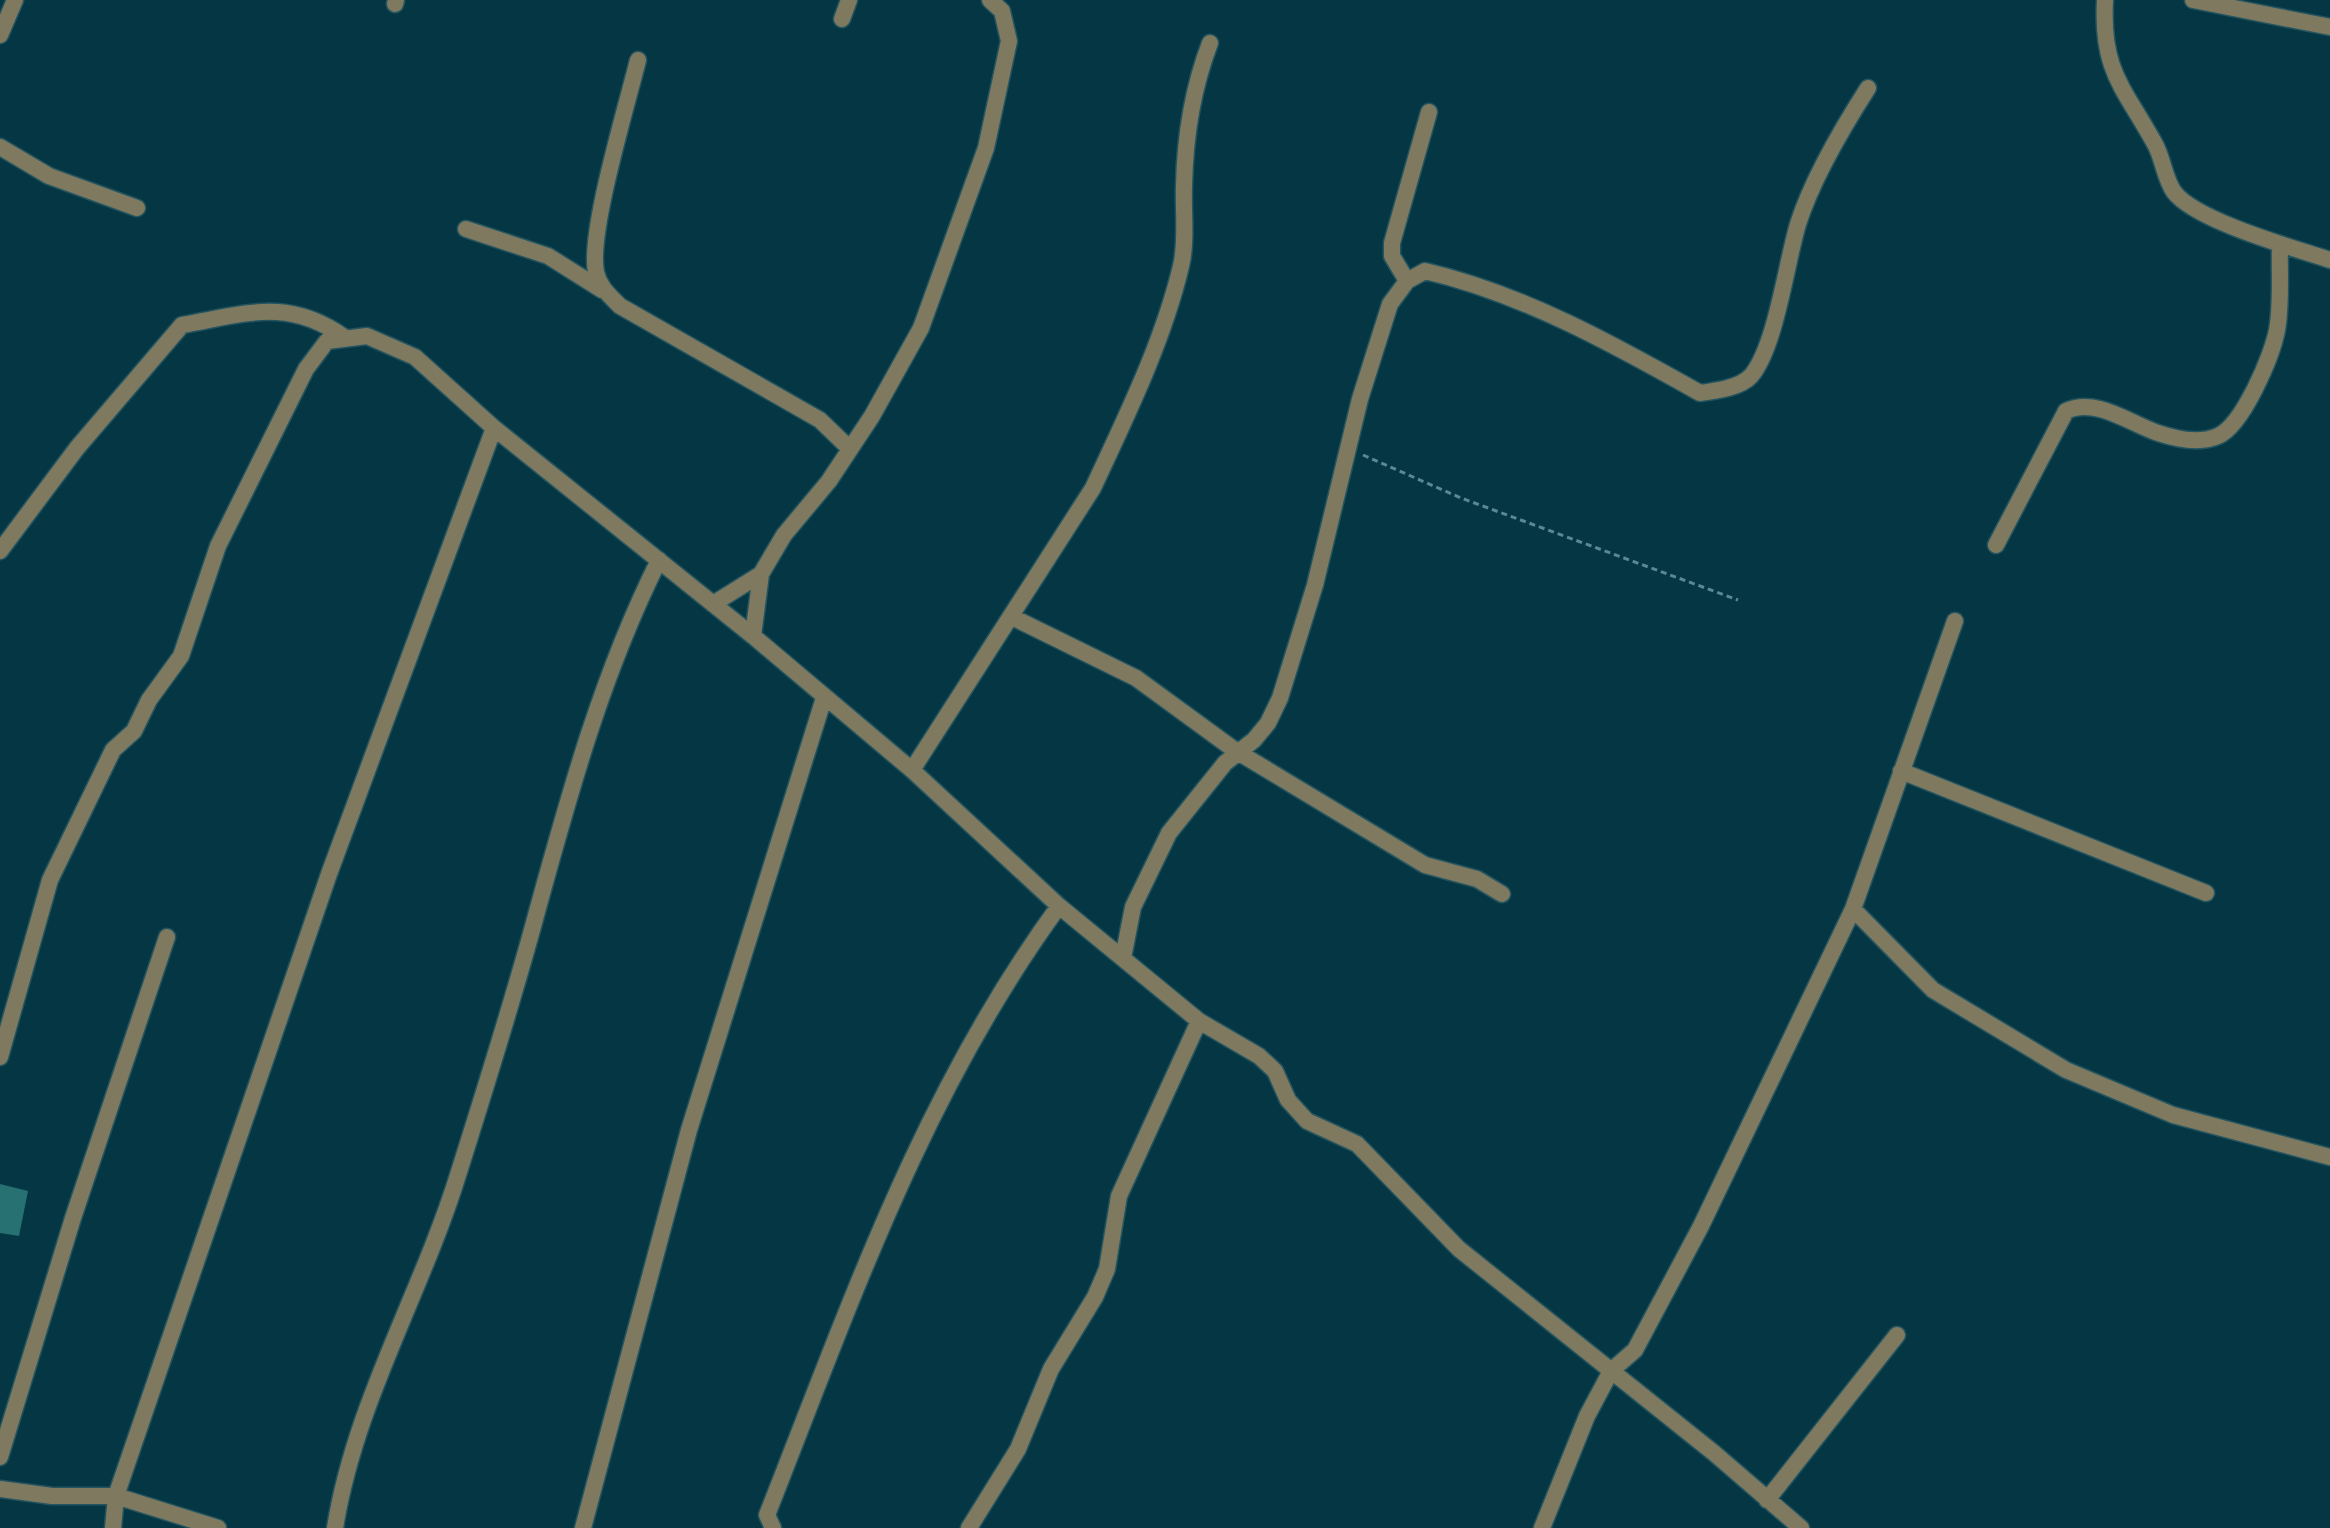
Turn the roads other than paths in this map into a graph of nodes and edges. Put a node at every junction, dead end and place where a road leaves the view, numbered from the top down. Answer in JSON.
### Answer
{"nodes":[{"id":1,"x":15,"y":0,"type":"edge"},
{"id":2,"x":849,"y":0,"type":"edge"},
{"id":3,"x":990,"y":0,"type":"edge"},
{"id":4,"x":2105,"y":0,"type":"edge"},
{"id":5,"x":2193,"y":0,"type":"edge"},
{"id":6,"x":842,"y":19,"type":"dead end"},
{"id":7,"x":2330,"y":27,"type":"edge"},
{"id":8,"x":0,"y":35,"type":"edge"},
{"id":9,"x":1210,"y":43,"type":"dead end"},
{"id":10,"x":638,"y":60,"type":"dead end"},
{"id":11,"x":1868,"y":88,"type":"dead end"},
{"id":12,"x":1429,"y":112,"type":"dead end"},
{"id":13,"x":0,"y":147,"type":"edge"},
{"id":14,"x":137,"y":208,"type":"dead end"},
{"id":15,"x":466,"y":229,"type":"dead end"},
{"id":16,"x":2280,"y":244,"type":"junction"},
{"id":17,"x":2330,"y":260,"type":"edge"},
{"id":18,"x":1407,"y":281,"type":"junction"},
{"id":19,"x":603,"y":290,"type":"junction"},
{"id":20,"x":344,"y":337,"type":"junction"},
{"id":21,"x":494,"y":428,"type":"junction"},
{"id":22,"x":850,"y":449,"type":"junction"},
{"id":23,"x":1996,"y":545,"type":"dead end"},
{"id":24,"x":0,"y":551,"type":"edge"},
{"id":25,"x":659,"y":560,"type":"junction"},
{"id":26,"x":761,"y":574,"type":"junction"},
{"id":27,"x":713,"y":604,"type":"junction"},
{"id":28,"x":1012,"y":617,"type":"junction"},
{"id":29,"x":1955,"y":621,"type":"dead end"},
{"id":30,"x":753,"y":636,"type":"junction"},
{"id":31,"x":824,"y":698,"type":"junction"},
{"id":32,"x":1236,"y":751,"type":"junction"},
{"id":33,"x":912,"y":770,"type":"junction"},
{"id":34,"x":1901,"y":771,"type":"junction"},
{"id":35,"x":2206,"y":893,"type":"dead end"},
{"id":36,"x":1502,"y":894,"type":"dead end"},
{"id":37,"x":1059,"y":906,"type":"junction"},
{"id":38,"x":1853,"y":909,"type":"junction"},
{"id":39,"x":167,"y":937,"type":"dead end"},
{"id":40,"x":1123,"y":958,"type":"junction"},
{"id":41,"x":1199,"y":1021,"type":"junction"},
{"id":42,"x":0,"y":1057,"type":"edge"},
{"id":43,"x":2330,"y":1157,"type":"edge"},
{"id":44,"x":1897,"y":1335,"type":"dead end"},
{"id":45,"x":1611,"y":1371,"type":"junction"},
{"id":46,"x":0,"y":1457,"type":"edge"},
{"id":47,"x":0,"y":1489,"type":"edge"},
{"id":48,"x":116,"y":1496,"type":"junction"},
{"id":49,"x":1767,"y":1500,"type":"junction"},
{"id":50,"x":113,"y":1528,"type":"edge"},
{"id":51,"x":218,"y":1528,"type":"edge"},
{"id":52,"x":335,"y":1528,"type":"edge"},
{"id":53,"x":583,"y":1528,"type":"edge"},
{"id":54,"x":773,"y":1528,"type":"edge"},
{"id":55,"x":969,"y":1528,"type":"edge"},
{"id":56,"x":1542,"y":1528,"type":"edge"},
{"id":57,"x":1801,"y":1528,"type":"edge"}],
"edges":[{"from":1,"to":8,"type":"street"},
{"from":2,"to":6,"type":"street"},
{"from":3,"to":22,"type":"street"},
{"from":4,"to":16,"type":"street"},
{"from":5,"to":7,"type":"street"},
{"from":9,"to":28,"type":"street"},
{"from":10,"to":19,"type":"street"},
{"from":11,"to":18,"type":"street"},
{"from":12,"to":18,"type":"street"},
{"from":13,"to":14,"type":"street"},
{"from":15,"to":19,"type":"street"},
{"from":16,"to":17,"type":"street"},
{"from":16,"to":23,"type":"street"},
{"from":18,"to":32,"type":"street"},
{"from":19,"to":22,"type":"street"},
{"from":20,"to":21,"type":"street"},
{"from":20,"to":24,"type":"street"},
{"from":20,"to":42,"type":"street"},
{"from":21,"to":25,"type":"street"},
{"from":21,"to":48,"type":"street"},
{"from":22,"to":26,"type":"street"},
{"from":25,"to":27,"type":"street"},
{"from":25,"to":52,"type":"street"},
{"from":26,"to":27,"type":"street"},
{"from":26,"to":30,"type":"street"},
{"from":27,"to":30,"type":"street"},
{"from":28,"to":32,"type":"street"},
{"from":28,"to":33,"type":"street"},
{"from":29,"to":34,"type":"street"},
{"from":30,"to":31,"type":"street"},
{"from":31,"to":33,"type":"street"},
{"from":31,"to":53,"type":"street"},
{"from":32,"to":36,"type":"street"},
{"from":32,"to":40,"type":"street"},
{"from":33,"to":37,"type":"street"},
{"from":34,"to":35,"type":"street"},
{"from":34,"to":38,"type":"street"},
{"from":37,"to":40,"type":"street"},
{"from":37,"to":54,"type":"street"},
{"from":38,"to":43,"type":"street"},
{"from":38,"to":45,"type":"street"},
{"from":39,"to":46,"type":"street"},
{"from":40,"to":41,"type":"street"},
{"from":41,"to":45,"type":"street"},
{"from":41,"to":55,"type":"street"},
{"from":44,"to":49,"type":"street"},
{"from":45,"to":49,"type":"street"},
{"from":45,"to":56,"type":"street"},
{"from":47,"to":48,"type":"street"},
{"from":48,"to":50,"type":"street"},
{"from":48,"to":51,"type":"street"},
{"from":49,"to":57,"type":"street"}]}
